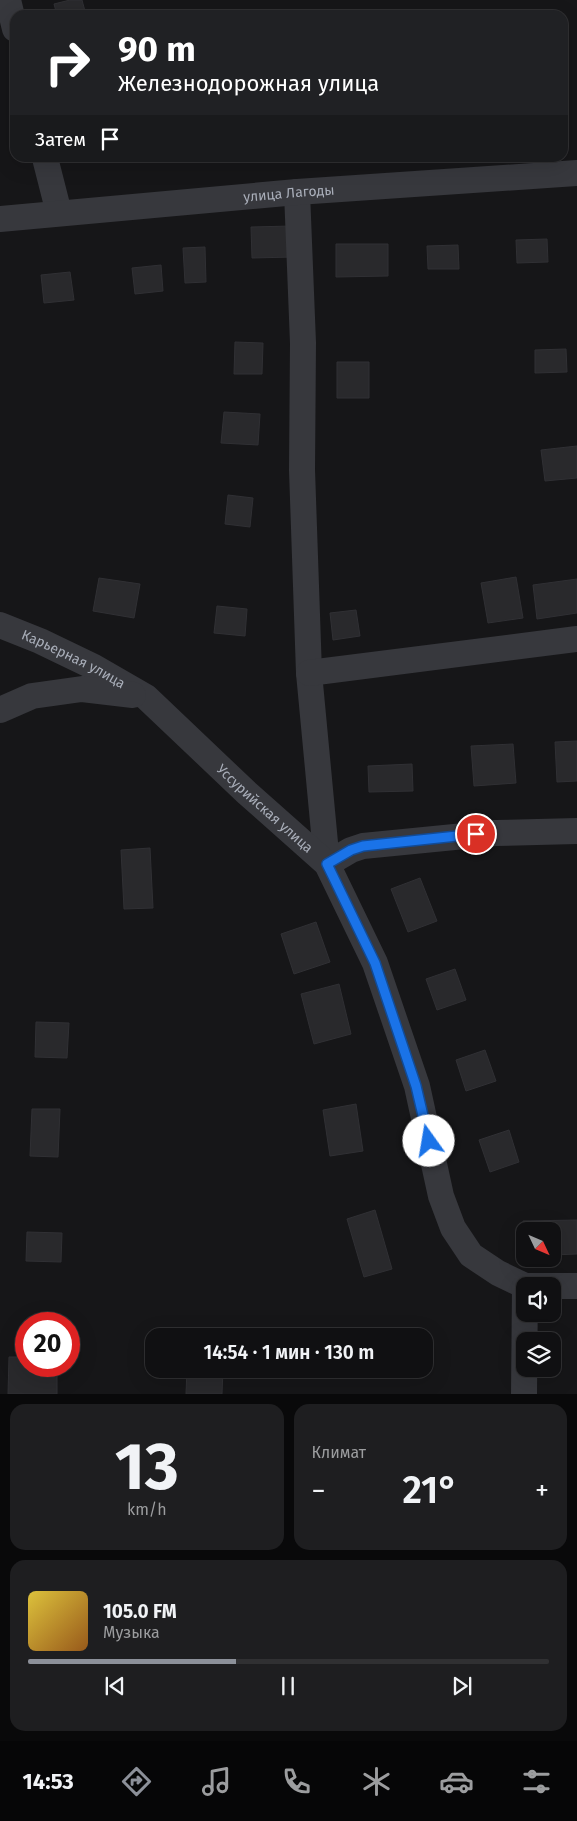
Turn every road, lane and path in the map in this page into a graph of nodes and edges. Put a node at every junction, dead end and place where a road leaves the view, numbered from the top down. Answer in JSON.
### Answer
{"nodes":[{"id":1,"x":47,"y":162,"type":"edge"},
{"id":2,"x":577,"y":173,"type":"edge"},
{"id":3,"x":297,"y":192,"type":"junction"},
{"id":4,"x":59,"y":214,"type":"junction"},
{"id":5,"x":0,"y":220,"type":"edge"},
{"id":6,"x":0,"y":625,"type":"edge"},
{"id":7,"x":577,"y":639,"type":"edge"},
{"id":8,"x":309,"y":673,"type":"junction"},
{"id":9,"x":146,"y":697,"type":"junction"},
{"id":10,"x":0,"y":710,"type":"edge"},
{"id":11,"x":577,"y":831,"type":"edge"},
{"id":12,"x":327,"y":864,"type":"junction"},
{"id":13,"x":516,"y":1282,"type":"edge"},
{"id":14,"x":561,"y":1286,"type":"edge"},
{"id":15,"x":577,"y":1286,"type":"edge"},
{"id":16,"x":525,"y":1322,"type":"edge"},
{"id":17,"x":524,"y":1394,"type":"edge"}],
"edges":[{"from":1,"to":4,"type":"street"},
{"from":2,"to":3,"type":"street","name":"улица Лагоды"},
{"from":3,"to":4,"type":"street","name":"улица Лагоды"},
{"from":3,"to":8,"type":"street"},
{"from":4,"to":5,"type":"street","name":"улица Лагоды"},
{"from":6,"to":9,"type":"street","name":"Карьерная улица"},
{"from":7,"to":8,"type":"street"},
{"from":8,"to":12,"type":"street"},
{"from":9,"to":10,"type":"street"},
{"from":9,"to":12,"type":"street","name":"Уссурийская улица"},
{"from":11,"to":12,"type":"street"},
{"from":12,"to":13,"type":"street","name":"Уссурийская улица"},
{"from":14,"to":15,"type":"street"},
{"from":16,"to":17,"type":"street"}]}
